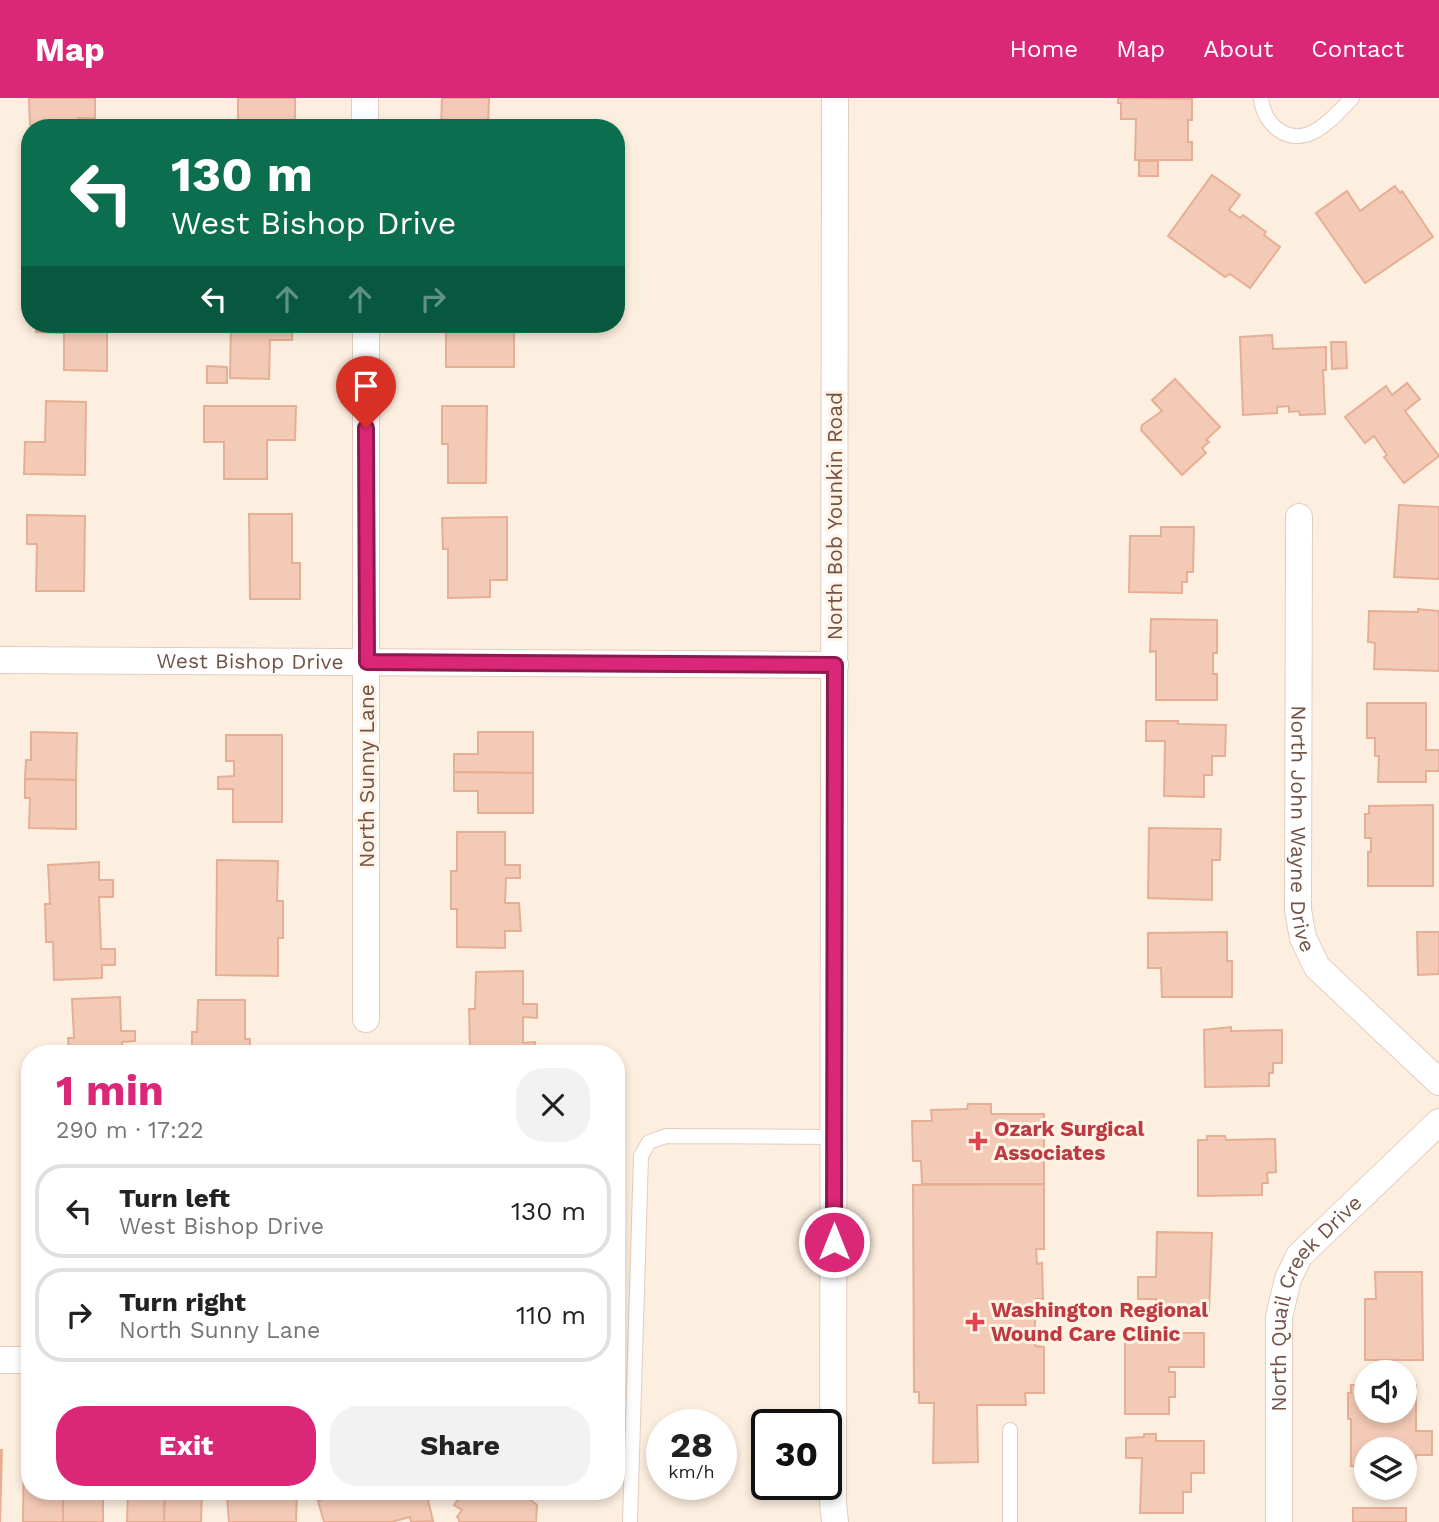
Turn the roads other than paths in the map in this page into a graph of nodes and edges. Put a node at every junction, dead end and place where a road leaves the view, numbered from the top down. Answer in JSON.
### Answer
{"nodes":[{"id":1,"x":365,"y":98,"type":"edge"},
{"id":2,"x":835,"y":98,"type":"edge"},
{"id":3,"x":1261,"y":98,"type":"edge"},
{"id":4,"x":1352,"y":98,"type":"edge"},
{"id":5,"x":365,"y":119,"type":"edge"},
{"id":6,"x":366,"y":333,"type":"edge"},
{"id":7,"x":1298,"y":517,"type":"dead end"},
{"id":8,"x":0,"y":660,"type":"edge"},
{"id":9,"x":367,"y":662,"type":"junction"},
{"id":10,"x":835,"y":665,"type":"junction"},
{"id":11,"x":366,"y":1019,"type":"dead end"},
{"id":12,"x":1439,"y":1083,"type":"edge"},
{"id":13,"x":1439,"y":1122,"type":"edge"},
{"id":14,"x":834,"y":1137,"type":"junction"},
{"id":15,"x":0,"y":1360,"type":"edge"},
{"id":16,"x":21,"y":1360,"type":"edge"},
{"id":17,"x":1010,"y":1430,"type":"dead end"},
{"id":18,"x":630,"y":1522,"type":"edge"},
{"id":19,"x":835,"y":1522,"type":"edge"},
{"id":20,"x":1010,"y":1522,"type":"edge"},
{"id":21,"x":1279,"y":1522,"type":"edge"}],
"edges":[{"from":1,"to":5,"type":"street"},
{"from":2,"to":10,"type":"street","name":"North Bob Younkin Road"},
{"from":3,"to":4,"type":"lane"},
{"from":6,"to":9,"type":"street","name":"North Sunny Lane"},
{"from":7,"to":12,"type":"street","name":"North John Wayne Drive"},
{"from":8,"to":9,"type":"street","name":"West Bishop Drive"},
{"from":9,"to":10,"type":"street","name":"West Bishop Drive"},
{"from":9,"to":11,"type":"street","name":"North Sunny Lane"},
{"from":10,"to":14,"type":"street","name":"North Bob Younkin Road"},
{"from":13,"to":21,"type":"street","name":"North Quail Creek Drive"},
{"from":14,"to":18,"type":"lane"},
{"from":14,"to":19,"type":"street","name":"North Bob Younkin Road"},
{"from":15,"to":16,"type":"street"},
{"from":17,"to":20,"type":"lane"}]}
